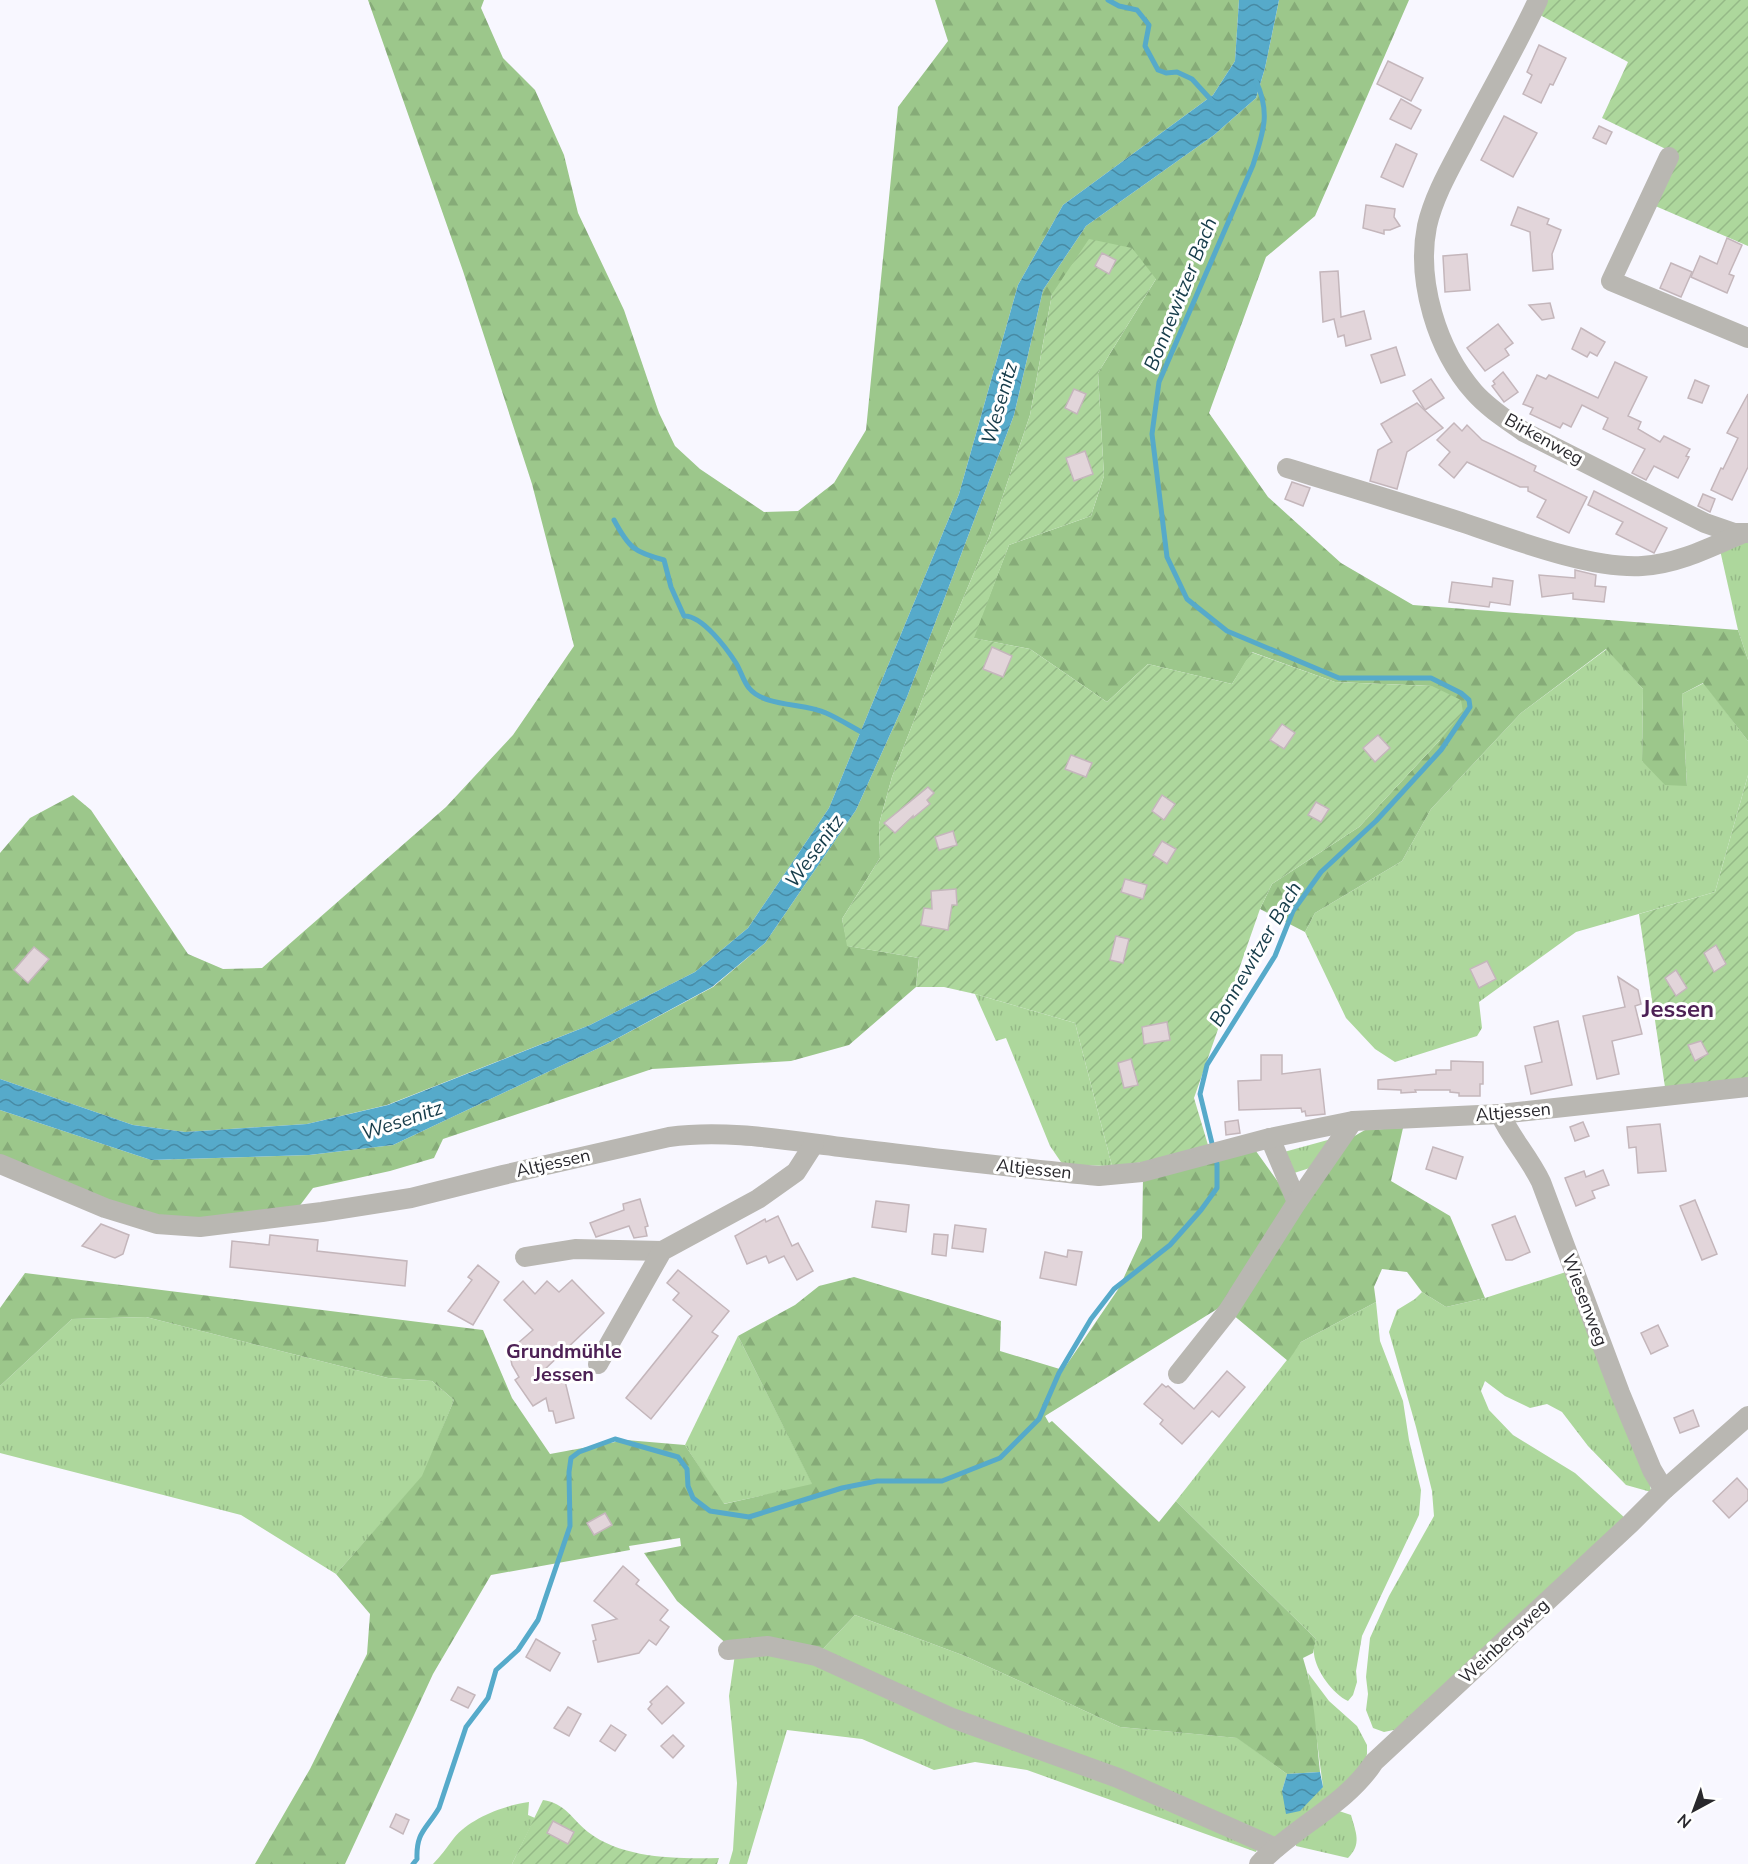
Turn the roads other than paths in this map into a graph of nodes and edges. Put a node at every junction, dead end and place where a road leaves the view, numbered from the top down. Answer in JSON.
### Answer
{"nodes":[{"id":1,"x":1538,"y":0,"type":"edge"},
{"id":2,"x":1669,"y":157,"type":"dead end"},
{"id":3,"x":1748,"y":338,"type":"edge"},
{"id":4,"x":1287,"y":468,"type":"dead end"},
{"id":5,"x":1744,"y":534,"type":"edge"},
{"id":6,"x":1748,"y":1087,"type":"edge"},
{"id":7,"x":1500,"y":1114,"type":"junction"},
{"id":8,"x":1353,"y":1122,"type":"junction"},
{"id":9,"x":1270,"y":1138,"type":"junction"},
{"id":10,"x":814,"y":1144,"type":"junction"},
{"id":11,"x":0,"y":1164,"type":"edge"},
{"id":12,"x":1297,"y":1202,"type":"junction"},
{"id":13,"x":662,"y":1251,"type":"junction"},
{"id":14,"x":525,"y":1257,"type":"dead end"},
{"id":15,"x":598,"y":1364,"type":"dead end"},
{"id":16,"x":1178,"y":1374,"type":"dead end"},
{"id":17,"x":1748,"y":1416,"type":"edge"},
{"id":18,"x":1664,"y":1490,"type":"junction"},
{"id":19,"x":728,"y":1650,"type":"dead end"},
{"id":20,"x":1276,"y":1848,"type":"junction"},
{"id":21,"x":1259,"y":1864,"type":"edge"}],
"edges":[{"from":1,"to":5,"type":"street","name":"Birkenweg"},
{"from":2,"to":3,"type":"street"},
{"from":4,"to":5,"type":"street"},
{"from":6,"to":7,"type":"street","name":"Altjessen"},
{"from":7,"to":8,"type":"street","name":"Altjessen"},
{"from":7,"to":18,"type":"street","name":"Wiesenweg"},
{"from":8,"to":9,"type":"street","name":"Altjessen"},
{"from":8,"to":12,"type":"street"},
{"from":9,"to":10,"type":"street","name":"Altjessen"},
{"from":9,"to":12,"type":"street"},
{"from":10,"to":11,"type":"street","name":"Altjessen"},
{"from":10,"to":13,"type":"street"},
{"from":12,"to":16,"type":"street"},
{"from":13,"to":14,"type":"street"},
{"from":13,"to":15,"type":"street"},
{"from":17,"to":18,"type":"street","name":"Weinbergweg"},
{"from":18,"to":20,"type":"street","name":"Weinbergweg"},
{"from":19,"to":20,"type":"street"},
{"from":20,"to":21,"type":"street","name":"Weinbergweg"}]}
